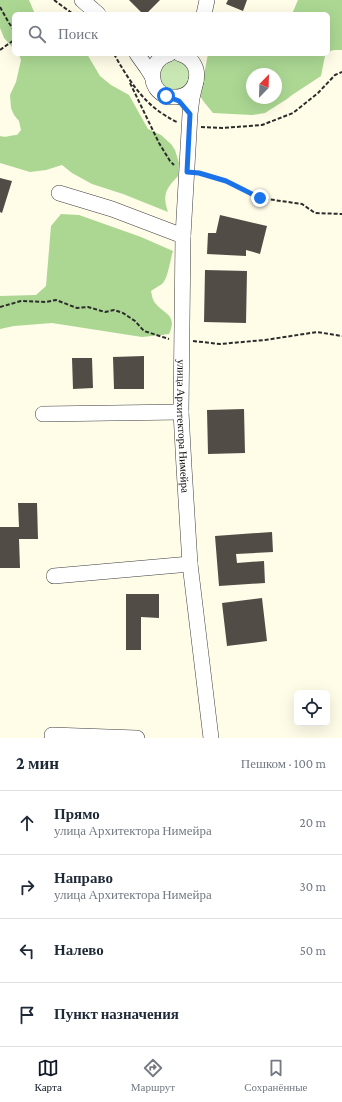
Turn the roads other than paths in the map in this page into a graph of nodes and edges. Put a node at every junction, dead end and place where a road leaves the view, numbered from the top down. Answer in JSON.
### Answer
{"nodes":[{"id":1,"x":82,"y":0,"type":"edge"},
{"id":2,"x":207,"y":0,"type":"edge"},
{"id":3,"x":96,"y":12,"type":"edge"},
{"id":4,"x":204,"y":12,"type":"edge"},
{"id":5,"x":139,"y":56,"type":"edge"},
{"id":6,"x":166,"y":56,"type":"edge"},
{"id":7,"x":180,"y":56,"type":"edge"},
{"id":8,"x":198,"y":56,"type":"edge"},
{"id":9,"x":152,"y":76,"type":"junction"},
{"id":10,"x":196,"y":78,"type":"junction"},
{"id":11,"x":172,"y":97,"type":"junction"},
{"id":12,"x":190,"y":120,"type":"junction"},
{"id":13,"x":59,"y":193,"type":"dead end"},
{"id":14,"x":183,"y":236,"type":"junction"},
{"id":15,"x":181,"y":412,"type":"junction"},
{"id":16,"x":43,"y":414,"type":"dead end"},
{"id":17,"x":190,"y":564,"type":"junction"},
{"id":18,"x":54,"y":576,"type":"dead end"},
{"id":19,"x":52,"y":735,"type":"dead end"},
{"id":20,"x":137,"y":738,"type":"edge"},
{"id":21,"x":211,"y":738,"type":"edge"}],
"edges":[{"from":1,"to":3,"type":"street"},
{"from":2,"to":4,"type":"street"},
{"from":5,"to":9,"type":"street"},
{"from":6,"to":9,"type":"street"},
{"from":7,"to":10,"type":"street"},
{"from":8,"to":10,"type":"street","name":"улица Архитектора Нимейра"},
{"from":9,"to":11,"type":"street"},
{"from":10,"to":11,"type":"street"},
{"from":10,"to":12,"type":"street","name":"улица Архитектора Нимейра"},
{"from":11,"to":12,"type":"street"},
{"from":12,"to":14,"type":"street","name":"улица Архитектора Нимейра"},
{"from":13,"to":14,"type":"street"},
{"from":14,"to":15,"type":"street","name":"улица Архитектора Нимейра"},
{"from":15,"to":16,"type":"street"},
{"from":15,"to":17,"type":"street","name":"улица Архитектора Нимейра"},
{"from":17,"to":18,"type":"street"},
{"from":17,"to":21,"type":"street","name":"улица Архитектора Нимейра"},
{"from":19,"to":20,"type":"street"}]}
